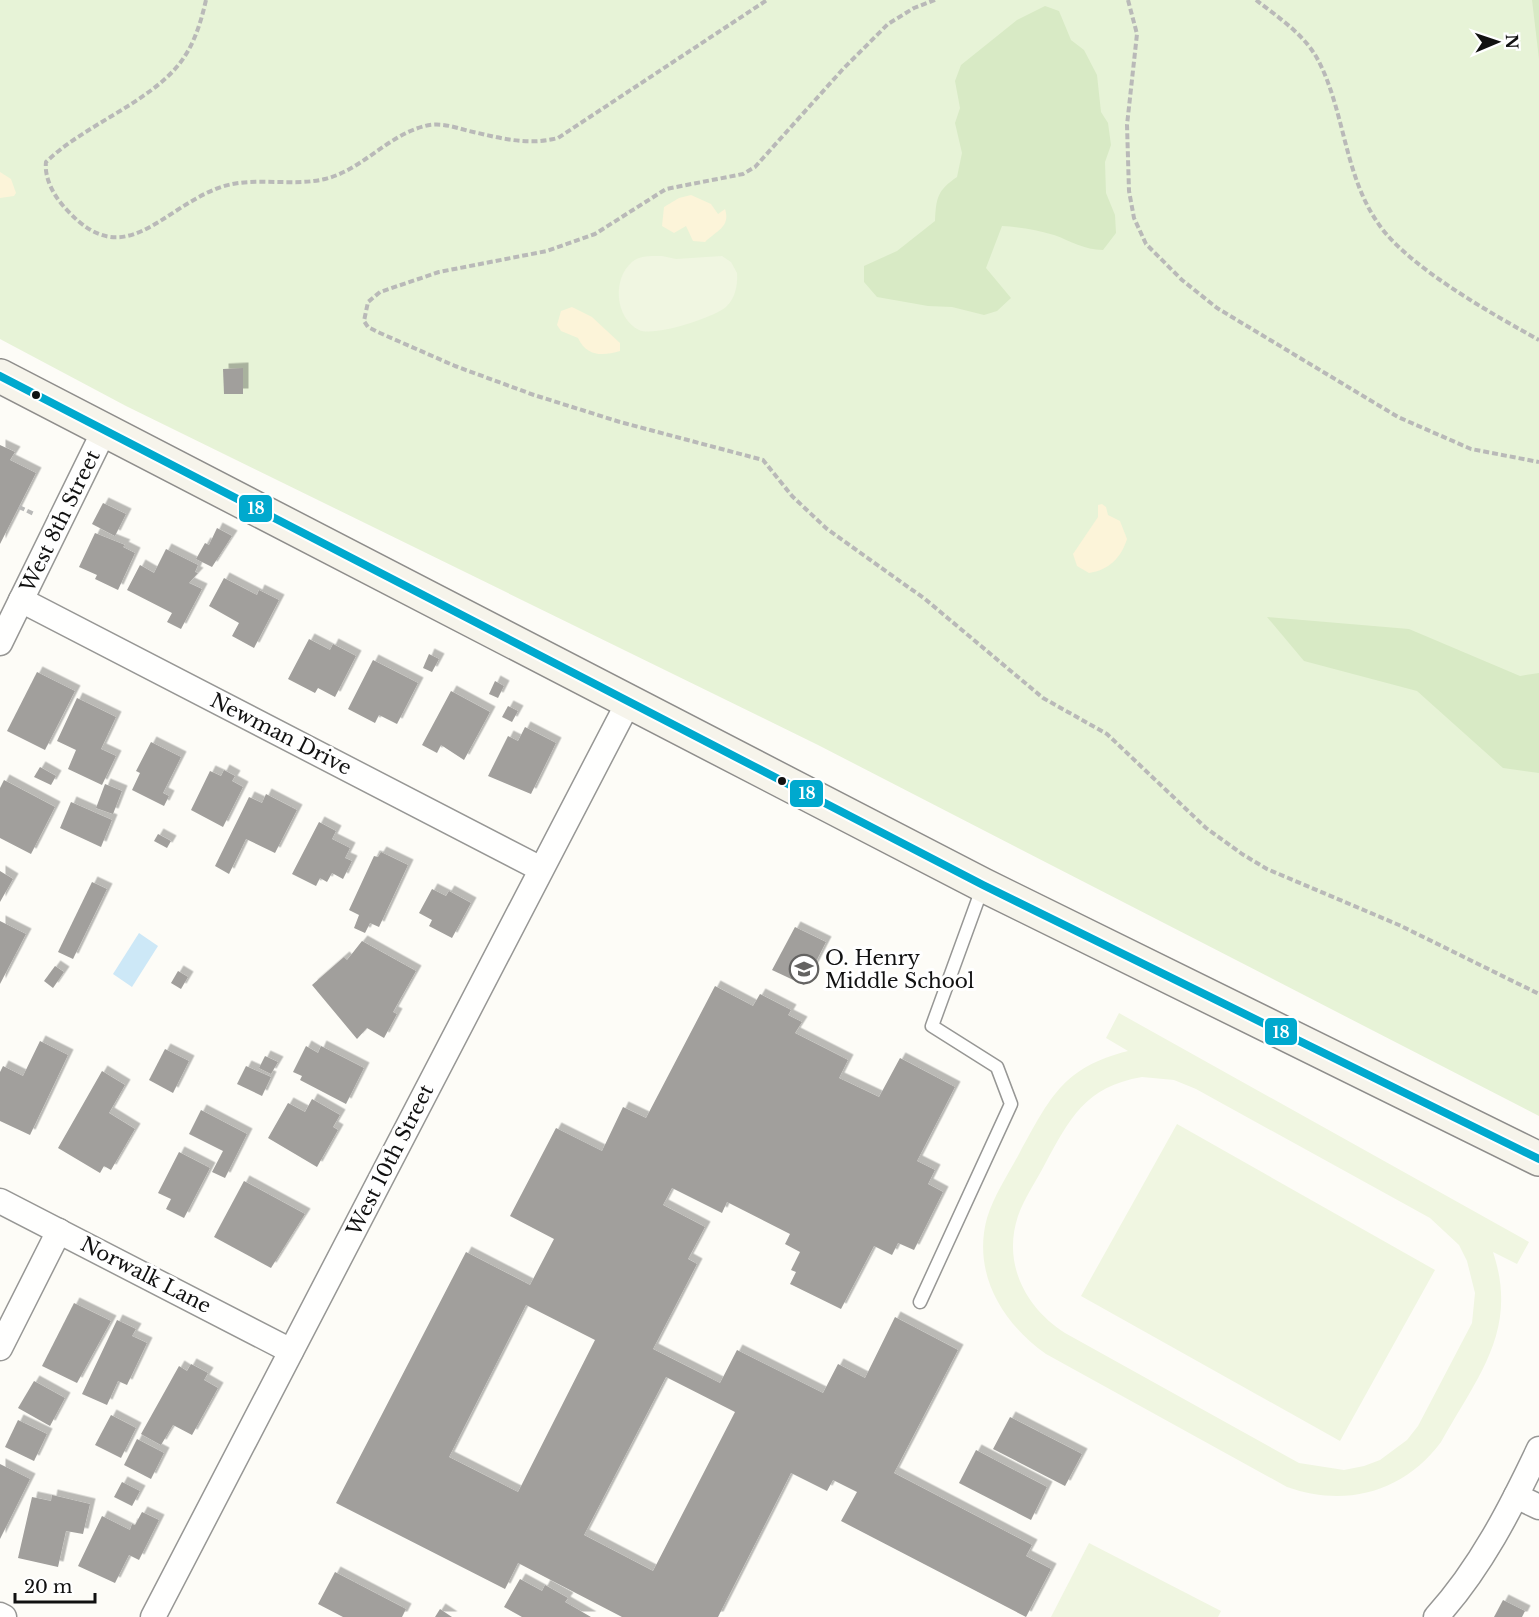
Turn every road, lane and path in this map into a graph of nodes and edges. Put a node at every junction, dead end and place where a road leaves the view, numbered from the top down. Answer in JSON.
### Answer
{"nodes":[{"id":1,"x":206,"y":0,"type":"edge"},
{"id":2,"x":766,"y":0,"type":"edge"},
{"id":3,"x":935,"y":0,"type":"edge"},
{"id":4,"x":1128,"y":0,"type":"edge"},
{"id":5,"x":1256,"y":0,"type":"edge"},
{"id":6,"x":1539,"y":340,"type":"edge"},
{"id":7,"x":0,"y":376,"type":"edge"},
{"id":8,"x":104,"y":431,"type":"junction"},
{"id":9,"x":1539,"y":462,"type":"edge"},
{"id":10,"x":19,"y":507,"type":"dead end"},
{"id":11,"x":34,"y":514,"type":"dead end"},
{"id":12,"x":21,"y":600,"type":"junction"},
{"id":13,"x":0,"y":643,"type":"edge"},
{"id":14,"x":628,"y":703,"type":"junction"},
{"id":15,"x":541,"y":868,"type":"junction"},
{"id":16,"x":983,"y":885,"type":"junction"},
{"id":17,"x":1539,"y":994,"type":"edge"},
{"id":18,"x":1539,"y":1159,"type":"edge"},
{"id":19,"x":0,"y":1201,"type":"edge"},
{"id":20,"x":58,"y":1231,"type":"junction"},
{"id":21,"x":920,"y":1302,"type":"dead end"},
{"id":22,"x":0,"y":1348,"type":"edge"},
{"id":23,"x":291,"y":1350,"type":"junction"},
{"id":24,"x":1539,"y":1449,"type":"edge"},
{"id":25,"x":1516,"y":1496,"type":"junction"},
{"id":26,"x":1539,"y":1508,"type":"edge"},
{"id":27,"x":0,"y":1615,"type":"edge"},
{"id":28,"x":4,"y":1617,"type":"edge"},
{"id":29,"x":153,"y":1617,"type":"edge"},
{"id":30,"x":1436,"y":1617,"type":"edge"}],
"edges":[{"from":1,"to":2,"type":"path"},
{"from":3,"to":17,"type":"path"},
{"from":4,"to":9,"type":"path"},
{"from":5,"to":6,"type":"path"},
{"from":7,"to":8,"type":"street"},
{"from":8,"to":12,"type":"street","name":"West 8th Street"},
{"from":8,"to":14,"type":"street"},
{"from":10,"to":11,"type":"path"},
{"from":12,"to":13,"type":"street","name":"West 8th Street"},
{"from":12,"to":15,"type":"street","name":"Newman Drive"},
{"from":14,"to":15,"type":"street","name":"West 10th Street"},
{"from":14,"to":16,"type":"street"},
{"from":15,"to":23,"type":"street","name":"West 10th Street"},
{"from":16,"to":18,"type":"street"},
{"from":16,"to":21,"type":"lane"},
{"from":19,"to":20,"type":"street","name":"Norwalk Lane"},
{"from":20,"to":22,"type":"street"},
{"from":20,"to":23,"type":"street","name":"Norwalk Lane"},
{"from":23,"to":29,"type":"street","name":"West 10th Street"},
{"from":24,"to":25,"type":"street"},
{"from":25,"to":26,"type":"street"},
{"from":25,"to":30,"type":"street"},
{"from":27,"to":28,"type":"street"}]}
